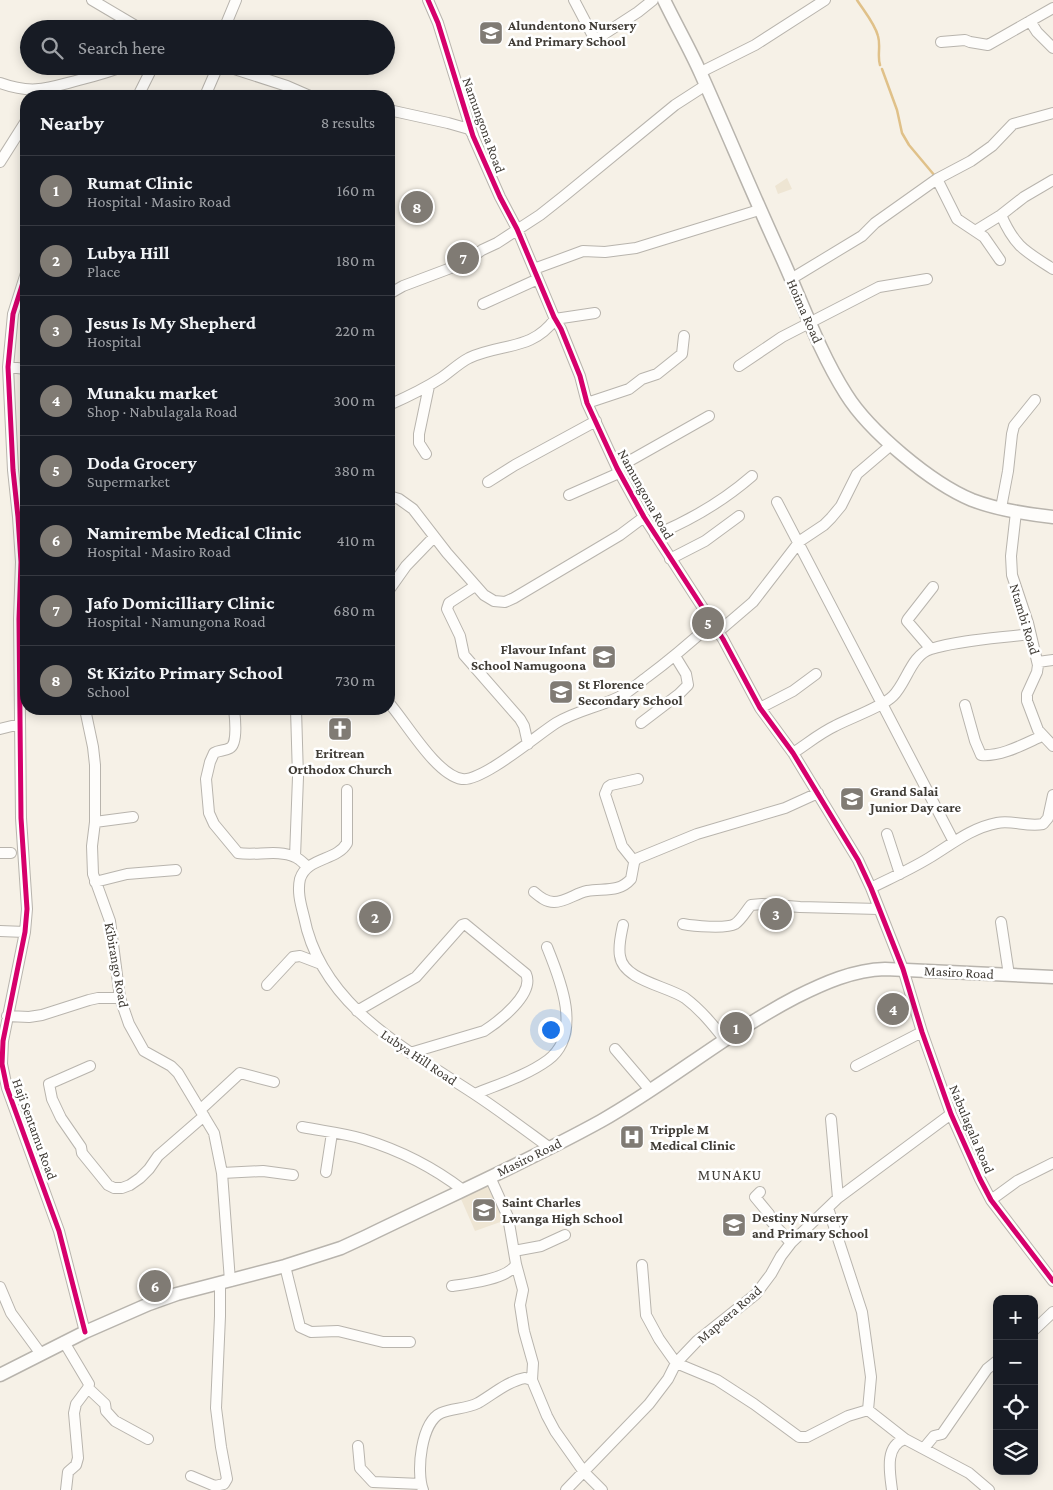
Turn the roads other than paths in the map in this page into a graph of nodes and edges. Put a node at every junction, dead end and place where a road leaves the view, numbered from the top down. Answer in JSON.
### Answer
{"nodes":[{"id":1,"x":92,"y":0,"type":"edge"},
{"id":2,"x":236,"y":0,"type":"edge"},
{"id":3,"x":428,"y":0,"type":"edge"},
{"id":4,"x":574,"y":0,"type":"edge"},
{"id":5,"x":652,"y":0,"type":"edge"},
{"id":6,"x":664,"y":0,"type":"edge"},
{"id":7,"x":826,"y":0,"type":"edge"},
{"id":8,"x":1053,"y":8,"type":"edge"},
{"id":9,"x":126,"y":20,"type":"edge"},
{"id":10,"x":228,"y":20,"type":"edge"},
{"id":11,"x":1030,"y":21,"type":"junction"},
{"id":12,"x":940,"y":42,"type":"dead end"},
{"id":13,"x":1053,"y":48,"type":"edge"},
{"id":14,"x":701,"y":72,"type":"junction"},
{"id":15,"x":97,"y":75,"type":"edge"},
{"id":16,"x":148,"y":75,"type":"edge"},
{"id":17,"x":214,"y":75,"type":"edge"},
{"id":18,"x":253,"y":75,"type":"edge"},
{"id":19,"x":0,"y":83,"type":"edge"},
{"id":20,"x":706,"y":85,"type":"junction"},
{"id":21,"x":25,"y":90,"type":"edge"},
{"id":22,"x":51,"y":90,"type":"edge"},
{"id":23,"x":141,"y":90,"type":"edge"},
{"id":24,"x":208,"y":90,"type":"edge"},
{"id":25,"x":296,"y":90,"type":"edge"},
{"id":26,"x":395,"y":111,"type":"edge"},
{"id":27,"x":1053,"y":113,"type":"edge"},
{"id":28,"x":20,"y":130,"type":"edge"},
{"id":29,"x":473,"y":136,"type":"junction"},
{"id":30,"x":0,"y":162,"type":"edge"},
{"id":31,"x":937,"y":179,"type":"junction"},
{"id":32,"x":1053,"y":180,"type":"edge"},
{"id":33,"x":760,"y":210,"type":"junction"},
{"id":34,"x":1002,"y":215,"type":"junction"},
{"id":35,"x":518,"y":229,"type":"junction"},
{"id":36,"x":974,"y":232,"type":"junction"},
{"id":37,"x":1000,"y":260,"type":"dead end"},
{"id":38,"x":1053,"y":269,"type":"edge"},
{"id":39,"x":536,"y":274,"type":"junction"},
{"id":40,"x":791,"y":279,"type":"junction"},
{"id":41,"x":927,"y":279,"type":"dead end"},
{"id":42,"x":395,"y":291,"type":"edge"},
{"id":43,"x":20,"y":292,"type":"edge"},
{"id":44,"x":482,"y":304,"type":"dead end"},
{"id":45,"x":595,"y":313,"type":"dead end"},
{"id":46,"x":555,"y":319,"type":"junction"},
{"id":47,"x":809,"y":322,"type":"junction"},
{"id":48,"x":684,"y":336,"type":"dead end"},
{"id":49,"x":739,"y":366,"type":"dead end"},
{"id":50,"x":8,"y":368,"type":"junction"},
{"id":51,"x":20,"y":369,"type":"edge"},
{"id":52,"x":429,"y":386,"type":"junction"},
{"id":53,"x":1035,"y":400,"type":"dead end"},
{"id":54,"x":395,"y":402,"type":"edge"},
{"id":55,"x":587,"y":403,"type":"junction"},
{"id":56,"x":710,"y":416,"type":"dead end"},
{"id":57,"x":596,"y":421,"type":"junction"},
{"id":58,"x":891,"y":444,"type":"junction"},
{"id":59,"x":426,"y":454,"type":"dead end"},
{"id":60,"x":618,"y":470,"type":"junction"},
{"id":61,"x":752,"y":476,"type":"dead end"},
{"id":62,"x":488,"y":482,"type":"dead end"},
{"id":63,"x":569,"y":495,"type":"dead end"},
{"id":64,"x":395,"y":498,"type":"edge"},
{"id":65,"x":777,"y":502,"type":"dead end"},
{"id":66,"x":1001,"y":508,"type":"junction"},
{"id":67,"x":1016,"y":512,"type":"junction"},
{"id":68,"x":738,"y":516,"type":"dead end"},
{"id":69,"x":644,"y":517,"type":"junction"},
{"id":70,"x":1053,"y":517,"type":"edge"},
{"id":71,"x":20,"y":519,"type":"edge"},
{"id":72,"x":655,"y":535,"type":"junction"},
{"id":73,"x":434,"y":537,"type":"junction"},
{"id":74,"x":670,"y":559,"type":"junction"},
{"id":75,"x":395,"y":582,"type":"edge"},
{"id":76,"x":475,"y":586,"type":"junction"},
{"id":77,"x":933,"y":587,"type":"dead end"},
{"id":78,"x":712,"y":623,"type":"junction"},
{"id":79,"x":718,"y":632,"type":"junction"},
{"id":80,"x":1030,"y":634,"type":"junction"},
{"id":81,"x":931,"y":649,"type":"junction"},
{"id":82,"x":675,"y":656,"type":"junction"},
{"id":83,"x":1053,"y":660,"type":"edge"},
{"id":84,"x":1038,"y":662,"type":"junction"},
{"id":85,"x":816,"y":674,"type":"dead end"},
{"id":86,"x":889,"y":699,"type":"junction"},
{"id":87,"x":965,"y":705,"type":"dead end"},
{"id":88,"x":760,"y":708,"type":"junction"},
{"id":89,"x":395,"y":711,"type":"edge"},
{"id":90,"x":20,"y":715,"type":"edge"},
{"id":91,"x":86,"y":715,"type":"edge"},
{"id":92,"x":235,"y":715,"type":"edge"},
{"id":93,"x":296,"y":715,"type":"edge"},
{"id":94,"x":641,"y":723,"type":"dead end"},
{"id":95,"x":20,"y":724,"type":"junction"},
{"id":96,"x":0,"y":729,"type":"edge"},
{"id":97,"x":897,"y":730,"type":"dead end"},
{"id":98,"x":1042,"y":736,"type":"junction"},
{"id":99,"x":528,"y":744,"type":"junction"},
{"id":100,"x":1052,"y":745,"type":"edge"},
{"id":101,"x":793,"y":753,"type":"junction"},
{"id":102,"x":638,"y":779,"type":"dead end"},
{"id":103,"x":347,"y":790,"type":"dead end"},
{"id":104,"x":818,"y":793,"type":"junction"},
{"id":105,"x":1053,"y":794,"type":"edge"},
{"id":106,"x":133,"y":817,"type":"dead end"},
{"id":107,"x":95,"y":822,"type":"junction"},
{"id":108,"x":887,"y":834,"type":"dead end"},
{"id":109,"x":954,"y":842,"type":"junction"},
{"id":110,"x":0,"y":853,"type":"edge"},
{"id":111,"x":11,"y":853,"type":"dead end"},
{"id":112,"x":295,"y":857,"type":"junction"},
{"id":113,"x":634,"y":861,"type":"junction"},
{"id":114,"x":308,"y":867,"type":"junction"},
{"id":115,"x":176,"y":870,"type":"dead end"},
{"id":116,"x":900,"y":874,"type":"junction"},
{"id":117,"x":95,"y":882,"type":"junction"},
{"id":118,"x":871,"y":888,"type":"junction"},
{"id":119,"x":534,"y":892,"type":"dead end"},
{"id":120,"x":879,"y":909,"type":"junction"},
{"id":121,"x":1002,"y":922,"type":"dead end"},
{"id":122,"x":682,"y":924,"type":"dead end"},
{"id":123,"x":623,"y":925,"type":"dead end"},
{"id":124,"x":0,"y":931,"type":"edge"},
{"id":125,"x":25,"y":932,"type":"junction"},
{"id":126,"x":547,"y":947,"type":"dead end"},
{"id":127,"x":321,"y":964,"type":"junction"},
{"id":128,"x":903,"y":969,"type":"junction"},
{"id":129,"x":1009,"y":975,"type":"junction"},
{"id":130,"x":1053,"y":977,"type":"edge"},
{"id":131,"x":267,"y":985,"type":"dead end"},
{"id":132,"x":120,"y":998,"type":"junction"},
{"id":133,"x":357,"y":1012,"type":"junction"},
{"id":134,"x":7,"y":1016,"type":"junction"},
{"id":135,"x":922,"y":1032,"type":"junction"},
{"id":136,"x":725,"y":1040,"type":"junction"},
{"id":137,"x":615,"y":1049,"type":"dead end"},
{"id":138,"x":410,"y":1053,"type":"junction"},
{"id":139,"x":90,"y":1066,"type":"dead end"},
{"id":140,"x":856,"y":1066,"type":"dead end"},
{"id":141,"x":274,"y":1082,"type":"dead end"},
{"id":142,"x":650,"y":1090,"type":"junction"},
{"id":143,"x":475,"y":1094,"type":"junction"},
{"id":144,"x":202,"y":1113,"type":"junction"},
{"id":145,"x":951,"y":1114,"type":"junction"},
{"id":146,"x":832,"y":1119,"type":"dead end"},
{"id":147,"x":302,"y":1127,"type":"dead end"},
{"id":148,"x":332,"y":1133,"type":"junction"},
{"id":149,"x":550,"y":1148,"type":"junction"},
{"id":150,"x":1053,"y":1162,"type":"edge"},
{"id":151,"x":326,"y":1172,"type":"dead end"},
{"id":152,"x":222,"y":1173,"type":"junction"},
{"id":153,"x":293,"y":1175,"type":"dead end"},
{"id":154,"x":490,"y":1176,"type":"junction"},
{"id":155,"x":463,"y":1190,"type":"junction"},
{"id":156,"x":760,"y":1192,"type":"dead end"},
{"id":157,"x":838,"y":1198,"type":"junction"},
{"id":158,"x":991,"y":1200,"type":"junction"},
{"id":159,"x":828,"y":1208,"type":"junction"},
{"id":160,"x":565,"y":1235,"type":"dead end"},
{"id":161,"x":791,"y":1243,"type":"junction"},
{"id":162,"x":514,"y":1251,"type":"junction"},
{"id":163,"x":516,"y":1264,"type":"junction"},
{"id":164,"x":642,"y":1265,"type":"dead end"},
{"id":165,"x":285,"y":1266,"type":"junction"},
{"id":166,"x":1053,"y":1281,"type":"edge"},
{"id":167,"x":225,"y":1283,"type":"junction"},
{"id":168,"x":452,"y":1286,"type":"dead end"},
{"id":169,"x":0,"y":1288,"type":"edge"},
{"id":170,"x":1053,"y":1312,"type":"edge"},
{"id":171,"x":1038,"y":1326,"type":"edge"},
{"id":172,"x":85,"y":1332,"type":"junction"},
{"id":173,"x":64,"y":1342,"type":"junction"},
{"id":174,"x":410,"y":1342,"type":"dead end"},
{"id":175,"x":41,"y":1354,"type":"junction"},
{"id":176,"x":676,"y":1363,"type":"junction"},
{"id":177,"x":993,"y":1364,"type":"edge"},
{"id":178,"x":0,"y":1375,"type":"edge"},
{"id":179,"x":532,"y":1380,"type":"junction"},
{"id":180,"x":88,"y":1388,"type":"junction"},
{"id":181,"x":868,"y":1410,"type":"junction"},
{"id":182,"x":148,"y":1439,"type":"dead end"},
{"id":183,"x":905,"y":1439,"type":"junction"},
{"id":184,"x":358,"y":1446,"type":"dead end"},
{"id":185,"x":924,"y":1448,"type":"junction"},
{"id":186,"x":584,"y":1472,"type":"junction"},
{"id":187,"x":191,"y":1476,"type":"dead end"},
{"id":188,"x":422,"y":1487,"type":"edge"},
{"id":189,"x":66,"y":1490,"type":"edge"},
{"id":190,"x":566,"y":1490,"type":"edge"},
{"id":191,"x":602,"y":1490,"type":"edge"},
{"id":192,"x":892,"y":1490,"type":"edge"},
{"id":193,"x":989,"y":1490,"type":"edge"}],
"edges":[{"from":1,"to":9,"type":"street"},
{"from":2,"to":10,"type":"street"},
{"from":3,"to":29,"type":"street","name":"Namungona Road"},
{"from":4,"to":5,"type":"street"},
{"from":6,"to":14,"type":"main road","name":"Hoima Road"},
{"from":7,"to":14,"type":"street"},
{"from":8,"to":11,"type":"street"},
{"from":11,"to":12,"type":"street"},
{"from":11,"to":13,"type":"street"},
{"from":14,"to":20,"type":"main road","name":"Hoima Road"},
{"from":15,"to":22,"type":"street"},
{"from":16,"to":23,"type":"street"},
{"from":17,"to":24,"type":"street"},
{"from":18,"to":25,"type":"street"},
{"from":19,"to":21,"type":"street"},
{"from":20,"to":33,"type":"main road","name":"Hoima Road"},
{"from":20,"to":35,"type":"street"},
{"from":26,"to":29,"type":"street"},
{"from":27,"to":31,"type":"street"},
{"from":28,"to":30,"type":"street"},
{"from":29,"to":35,"type":"street","name":"Namungona Road"},
{"from":31,"to":36,"type":"street"},
{"from":31,"to":40,"type":"street"},
{"from":32,"to":34,"type":"street"},
{"from":33,"to":39,"type":"street"},
{"from":33,"to":40,"type":"main road","name":"Hoima Road"},
{"from":34,"to":36,"type":"street"},
{"from":34,"to":38,"type":"street"},
{"from":35,"to":39,"type":"street","name":"Namungona Road"},
{"from":35,"to":42,"type":"street"},
{"from":36,"to":37,"type":"street"},
{"from":39,"to":44,"type":"street"},
{"from":39,"to":46,"type":"street","name":"Namungona Road"},
{"from":40,"to":47,"type":"main road","name":"Hoima Road"},
{"from":41,"to":47,"type":"street"},
{"from":43,"to":50,"type":"street","name":"Haji Sentamu Road"},
{"from":45,"to":46,"type":"street"},
{"from":46,"to":52,"type":"street"},
{"from":46,"to":55,"type":"street","name":"Namungona Road"},
{"from":47,"to":49,"type":"street"},
{"from":47,"to":58,"type":"main road","name":"Hoima Road"},
{"from":48,"to":55,"type":"street"},
{"from":50,"to":51,"type":"street"},
{"from":50,"to":71,"type":"street","name":"Haji Sentamu Road"},
{"from":52,"to":54,"type":"street"},
{"from":52,"to":59,"type":"street"},
{"from":53,"to":66,"type":"street"},
{"from":55,"to":57,"type":"street","name":"Namungona Road"},
{"from":56,"to":60,"type":"street"},
{"from":57,"to":60,"type":"street","name":"Namungona Road"},
{"from":57,"to":62,"type":"street"},
{"from":58,"to":66,"type":"main road","name":"Hoima Road"},
{"from":58,"to":79,"type":"street"},
{"from":60,"to":63,"type":"street"},
{"from":60,"to":69,"type":"street","name":"Namungona Road"},
{"from":61,"to":72,"type":"street"},
{"from":64,"to":73,"type":"street"},
{"from":65,"to":109,"type":"street"},
{"from":66,"to":67,"type":"main road","name":"Hoima Road"},
{"from":67,"to":70,"type":"main road","name":"Hoima Road"},
{"from":67,"to":80,"type":"street","name":"Ntambi Road"},
{"from":68,"to":74,"type":"street"},
{"from":69,"to":72,"type":"street","name":"Namungona Road"},
{"from":69,"to":76,"type":"street"},
{"from":72,"to":74,"type":"street","name":"Namungona Road"},
{"from":73,"to":75,"type":"street"},
{"from":73,"to":76,"type":"street"},
{"from":74,"to":78,"type":"street","name":"Namungona Road"},
{"from":76,"to":99,"type":"street"},
{"from":77,"to":81,"type":"street"},
{"from":78,"to":79,"type":"street","name":"Namungona Road"},
{"from":78,"to":82,"type":"street"},
{"from":79,"to":88,"type":"street","name":"Namungona Road"},
{"from":80,"to":81,"type":"street"},
{"from":80,"to":84,"type":"street","name":"Ntambi Road"},
{"from":81,"to":86,"type":"street"},
{"from":82,"to":94,"type":"street"},
{"from":82,"to":99,"type":"street"},
{"from":83,"to":84,"type":"street"},
{"from":84,"to":98,"type":"street","name":"Ntambi Road"},
{"from":85,"to":88,"type":"street"},
{"from":86,"to":97,"type":"street"},
{"from":86,"to":101,"type":"street"},
{"from":87,"to":98,"type":"street"},
{"from":88,"to":101,"type":"street","name":"Namungona Road"},
{"from":89,"to":99,"type":"street"},
{"from":90,"to":95,"type":"street","name":"Haji Sentamu Road"},
{"from":91,"to":107,"type":"street","name":"Kibirango Road"},
{"from":92,"to":112,"type":"street"},
{"from":93,"to":112,"type":"street"},
{"from":95,"to":96,"type":"street"},
{"from":95,"to":125,"type":"street","name":"Haji Sentamu Road"},
{"from":98,"to":100,"type":"street","name":"Ntambi Road"},
{"from":101,"to":104,"type":"street","name":"Namungona Road"},
{"from":102,"to":113,"type":"street"},
{"from":103,"to":114,"type":"street"},
{"from":104,"to":113,"type":"street"},
{"from":104,"to":118,"type":"street","name":"Namungona Road"},
{"from":105,"to":109,"type":"street"},
{"from":106,"to":107,"type":"street"},
{"from":107,"to":117,"type":"street","name":"Kibirango Road"},
{"from":108,"to":116,"type":"street"},
{"from":109,"to":116,"type":"street"},
{"from":110,"to":111,"type":"street"},
{"from":112,"to":114,"type":"street"},
{"from":113,"to":119,"type":"street"},
{"from":114,"to":127,"type":"street","name":"Lubya Hill Road"},
{"from":115,"to":117,"type":"street"},
{"from":116,"to":118,"type":"street"},
{"from":117,"to":132,"type":"street","name":"Kibirango Road"},
{"from":118,"to":120,"type":"street","name":"Namungona Road"},
{"from":120,"to":122,"type":"street"},
{"from":120,"to":128,"type":"street","name":"Namungona Road"},
{"from":121,"to":129,"type":"street"},
{"from":123,"to":136,"type":"street"},
{"from":124,"to":125,"type":"street"},
{"from":125,"to":134,"type":"street","name":"Haji Sentamu Road"},
{"from":126,"to":143,"type":"street"},
{"from":127,"to":131,"type":"street"},
{"from":127,"to":133,"type":"street","name":"Lubya Hill Road"},
{"from":128,"to":129,"type":"main road","name":"Masiro Road"},
{"from":128,"to":135,"type":"street","name":"Nabulagala Road"},
{"from":128,"to":136,"type":"main road","name":"Masiro Road"},
{"from":129,"to":130,"type":"main road","name":"Masiro Road"},
{"from":132,"to":134,"type":"street"},
{"from":132,"to":144,"type":"street","name":"Kibirango Road"},
{"from":133,"to":138,"type":"street","name":"Lubya Hill Road"},
{"from":133,"to":138,"type":"street"},
{"from":134,"to":172,"type":"street","name":"Haji Sentamu Road"},
{"from":135,"to":140,"type":"street"},
{"from":135,"to":145,"type":"street","name":"Nabulagala Road"},
{"from":136,"to":142,"type":"main road","name":"Masiro Road"},
{"from":137,"to":142,"type":"street"},
{"from":138,"to":143,"type":"street","name":"Lubya Hill Road"},
{"from":139,"to":144,"type":"street"},
{"from":141,"to":144,"type":"street"},
{"from":142,"to":149,"type":"main road","name":"Masiro Road"},
{"from":143,"to":149,"type":"street","name":"Lubya Hill Road"},
{"from":144,"to":152,"type":"street","name":"Kibirango Road"},
{"from":145,"to":157,"type":"street","name":"Mapeera Road"},
{"from":145,"to":158,"type":"street","name":"Nabulagala Road"},
{"from":146,"to":157,"type":"street"},
{"from":147,"to":148,"type":"street"},
{"from":148,"to":151,"type":"street"},
{"from":148,"to":155,"type":"street"},
{"from":149,"to":154,"type":"main road","name":"Masiro Road"},
{"from":150,"to":158,"type":"street"},
{"from":152,"to":153,"type":"street"},
{"from":152,"to":167,"type":"street","name":"Kibirango Road"},
{"from":154,"to":155,"type":"main road","name":"Masiro Road"},
{"from":154,"to":162,"type":"street"},
{"from":155,"to":165,"type":"main road","name":"Masiro Road"},
{"from":156,"to":161,"type":"street"},
{"from":157,"to":159,"type":"street","name":"Mapeera Road"},
{"from":158,"to":166,"type":"street","name":"Nabulagala Road"},
{"from":159,"to":161,"type":"street","name":"Mapeera Road"},
{"from":159,"to":181,"type":"street"},
{"from":160,"to":162,"type":"street"},
{"from":161,"to":176,"type":"street","name":"Mapeera Road"},
{"from":162,"to":163,"type":"street"},
{"from":163,"to":168,"type":"street"},
{"from":163,"to":179,"type":"street"},
{"from":164,"to":176,"type":"street"},
{"from":165,"to":167,"type":"main road","name":"Masiro Road"},
{"from":165,"to":174,"type":"street"},
{"from":167,"to":172,"type":"main road","name":"Masiro Road"},
{"from":167,"to":187,"type":"street","name":"Kibirango Road"},
{"from":169,"to":175,"type":"street"},
{"from":170,"to":171,"type":"street"},
{"from":172,"to":173,"type":"main road","name":"Masiro Road"},
{"from":173,"to":175,"type":"main road","name":"Masiro Road"},
{"from":173,"to":180,"type":"street"},
{"from":175,"to":178,"type":"main road","name":"Masiro Road"},
{"from":176,"to":181,"type":"street"},
{"from":176,"to":186,"type":"street","name":"Mapeera Road"},
{"from":177,"to":185,"type":"street"},
{"from":179,"to":186,"type":"street"},
{"from":179,"to":188,"type":"street"},
{"from":180,"to":182,"type":"street"},
{"from":180,"to":189,"type":"street"},
{"from":181,"to":183,"type":"street"},
{"from":183,"to":185,"type":"street"},
{"from":183,"to":192,"type":"street"},
{"from":184,"to":188,"type":"street"},
{"from":185,"to":193,"type":"street"},
{"from":186,"to":190,"type":"street","name":"Mapeera Road"},
{"from":186,"to":191,"type":"street"}]}
